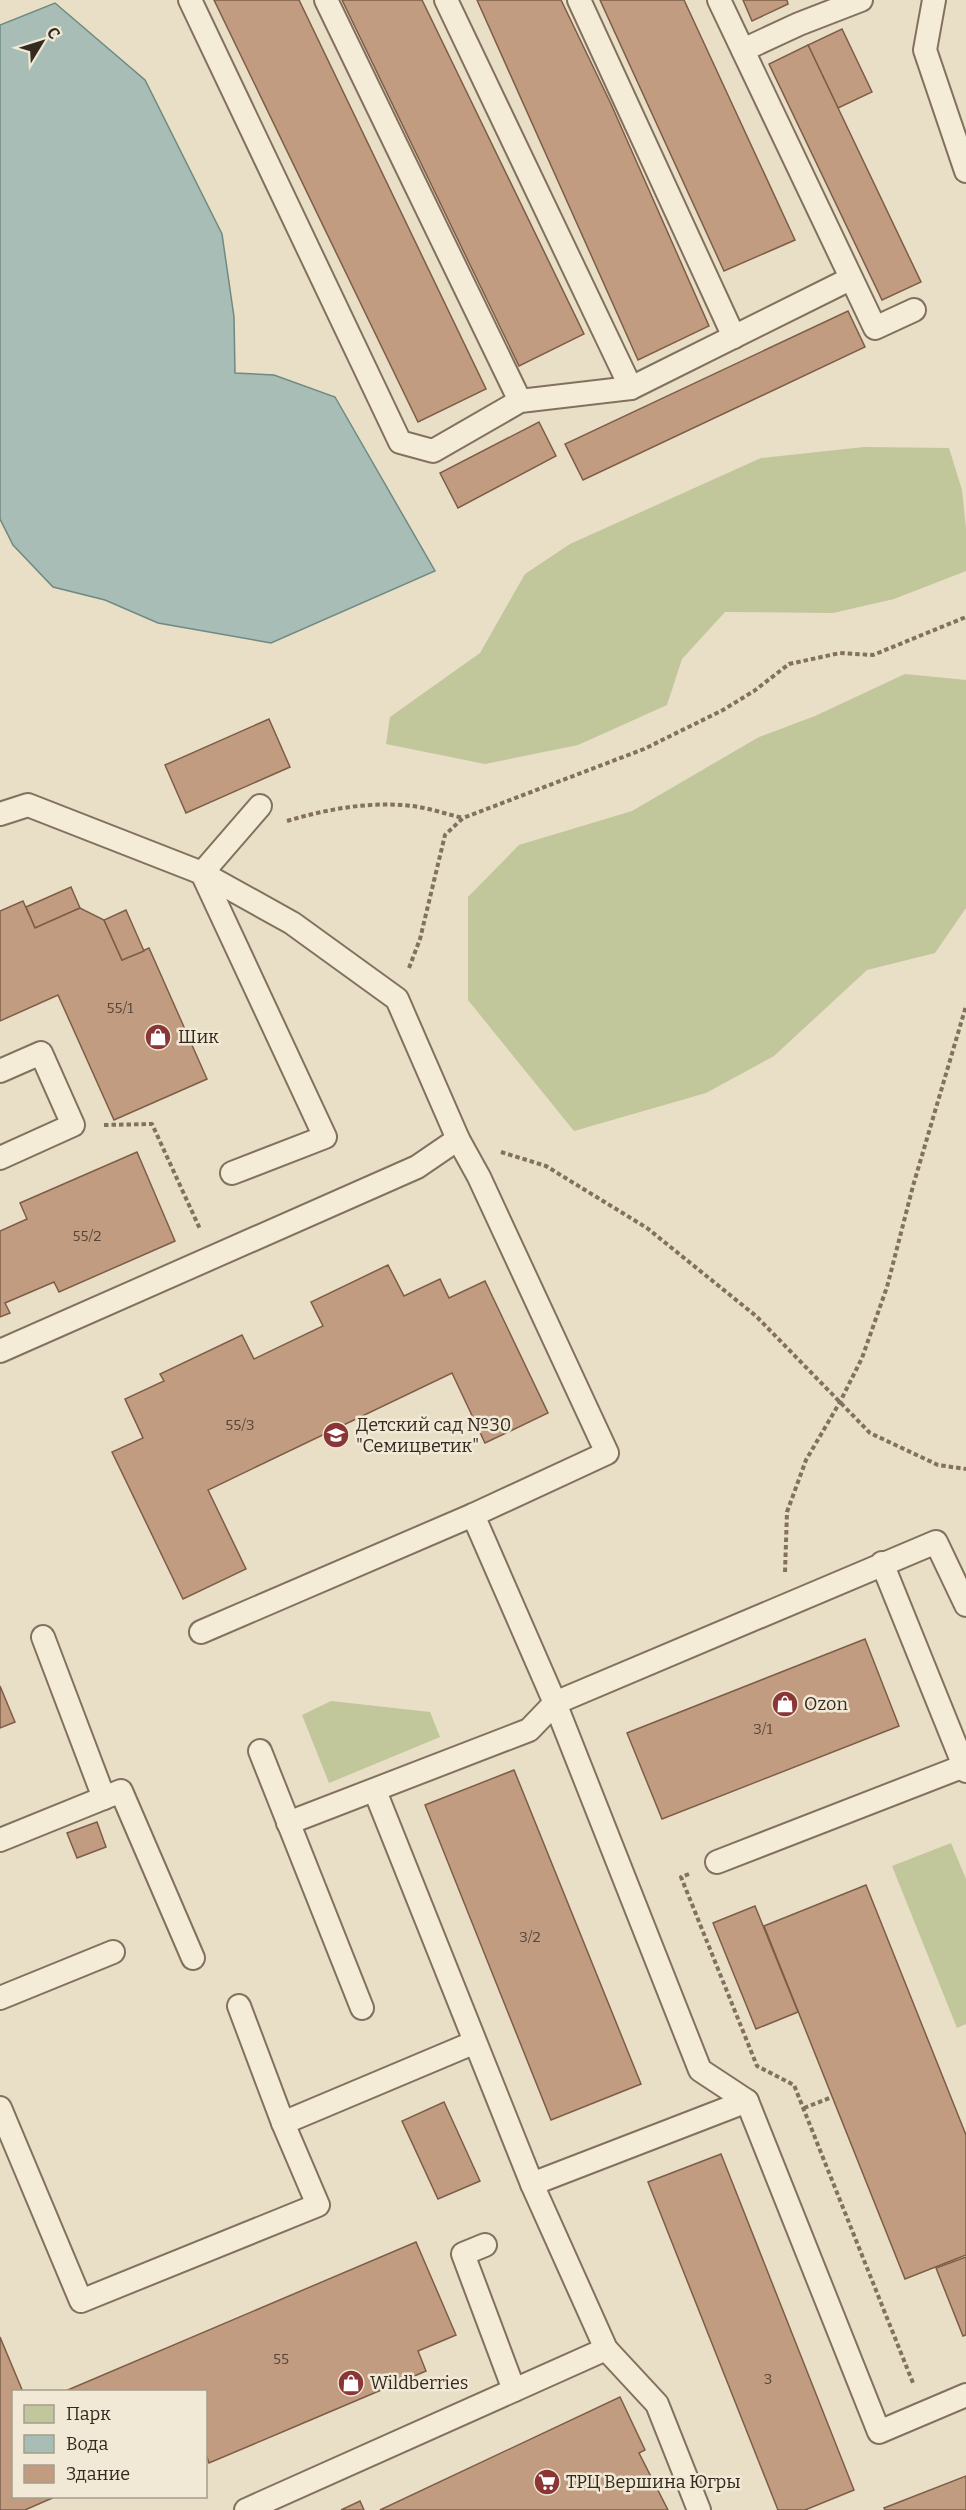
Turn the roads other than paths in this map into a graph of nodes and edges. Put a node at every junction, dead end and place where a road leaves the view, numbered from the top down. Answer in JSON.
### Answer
{"nodes":[{"id":1,"x":190,"y":0,"type":"edge"},
{"id":2,"x":326,"y":0,"type":"edge"},
{"id":3,"x":446,"y":0,"type":"edge"},
{"id":4,"x":579,"y":0,"type":"edge"},
{"id":5,"x":719,"y":0,"type":"edge"},
{"id":6,"x":861,"y":0,"type":"edge"},
{"id":7,"x":934,"y":0,"type":"edge"},
{"id":8,"x":743,"y":50,"type":"junction"},
{"id":9,"x":966,"y":171,"type":"edge"},
{"id":10,"x":850,"y":279,"type":"junction"},
{"id":11,"x":914,"y":310,"type":"dead end"},
{"id":12,"x":734,"y":337,"type":"junction"},
{"id":13,"x":631,"y":388,"type":"junction"},
{"id":14,"x":520,"y":401,"type":"junction"},
{"id":15,"x":260,"y":806,"type":"dead end"},
{"id":16,"x":0,"y":814,"type":"edge"},
{"id":17,"x":202,"y":873,"type":"junction"},
{"id":18,"x":0,"y":1071,"type":"edge"},
{"id":19,"x":458,"y":1140,"type":"junction"},
{"id":20,"x":0,"y":1158,"type":"edge"},
{"id":21,"x":232,"y":1173,"type":"dead end"},
{"id":22,"x":0,"y":1351,"type":"edge"},
{"id":23,"x":473,"y":1515,"type":"junction"},
{"id":24,"x":882,"y":1563,"type":"junction"},
{"id":25,"x":960,"y":1580,"type":"edge"},
{"id":26,"x":966,"y":1605,"type":"edge"},
{"id":27,"x":201,"y":1632,"type":"dead end"},
{"id":28,"x":43,"y":1637,"type":"dead end"},
{"id":29,"x":555,"y":1703,"type":"junction"},
{"id":30,"x":260,"y":1751,"type":"dead end"},
{"id":31,"x":965,"y":1768,"type":"edge"},
{"id":32,"x":375,"y":1791,"type":"junction"},
{"id":33,"x":105,"y":1798,"type":"junction"},
{"id":34,"x":288,"y":1824,"type":"junction"},
{"id":35,"x":0,"y":1840,"type":"edge"},
{"id":36,"x":717,"y":1862,"type":"dead end"},
{"id":37,"x":113,"y":1952,"type":"dead end"},
{"id":38,"x":193,"y":1958,"type":"dead end"},
{"id":39,"x":0,"y":1998,"type":"edge"},
{"id":40,"x":239,"y":2006,"type":"dead end"},
{"id":41,"x":362,"y":2008,"type":"dead end"},
{"id":42,"x":473,"y":2043,"type":"junction"},
{"id":43,"x":747,"y":2100,"type":"junction"},
{"id":44,"x":0,"y":2108,"type":"edge"},
{"id":45,"x":283,"y":2123,"type":"junction"},
{"id":46,"x":532,"y":2184,"type":"junction"},
{"id":47,"x":485,"y":2245,"type":"dead end"},
{"id":48,"x":606,"y":2349,"type":"junction"},
{"id":49,"x":514,"y":2390,"type":"junction"},
{"id":50,"x":966,"y":2395,"type":"edge"},
{"id":51,"x":246,"y":2510,"type":"edge"},
{"id":52,"x":699,"y":2510,"type":"edge"}],
"edges":[{"from":1,"to":14,"type":"lane"},
{"from":2,"to":14,"type":"lane"},
{"from":3,"to":13,"type":"lane"},
{"from":4,"to":12,"type":"lane"},
{"from":5,"to":8,"type":"lane"},
{"from":6,"to":8,"type":"lane"},
{"from":7,"to":9,"type":"lane"},
{"from":8,"to":10,"type":"lane"},
{"from":10,"to":11,"type":"lane"},
{"from":10,"to":12,"type":"lane"},
{"from":12,"to":13,"type":"lane"},
{"from":13,"to":14,"type":"lane"},
{"from":15,"to":17,"type":"lane"},
{"from":16,"to":17,"type":"lane"},
{"from":17,"to":19,"type":"lane"},
{"from":17,"to":21,"type":"lane"},
{"from":18,"to":20,"type":"lane"},
{"from":19,"to":22,"type":"lane"},
{"from":19,"to":23,"type":"lane"},
{"from":23,"to":27,"type":"lane"},
{"from":23,"to":29,"type":"lane"},
{"from":24,"to":25,"type":"lane"},
{"from":24,"to":29,"type":"lane"},
{"from":24,"to":31,"type":"lane"},
{"from":25,"to":26,"type":"lane"},
{"from":28,"to":33,"type":"lane"},
{"from":29,"to":32,"type":"lane"},
{"from":29,"to":43,"type":"lane"},
{"from":30,"to":34,"type":"lane"},
{"from":31,"to":36,"type":"lane"},
{"from":32,"to":34,"type":"lane"},
{"from":32,"to":42,"type":"lane"},
{"from":33,"to":35,"type":"lane"},
{"from":33,"to":38,"type":"lane"},
{"from":34,"to":41,"type":"lane"},
{"from":37,"to":39,"type":"lane"},
{"from":40,"to":45,"type":"lane"},
{"from":42,"to":45,"type":"lane"},
{"from":42,"to":46,"type":"lane"},
{"from":43,"to":46,"type":"lane"},
{"from":43,"to":50,"type":"lane"},
{"from":44,"to":45,"type":"lane"},
{"from":46,"to":48,"type":"lane"},
{"from":47,"to":49,"type":"lane"},
{"from":48,"to":49,"type":"lane"},
{"from":48,"to":52,"type":"lane"},
{"from":49,"to":51,"type":"lane"}]}
